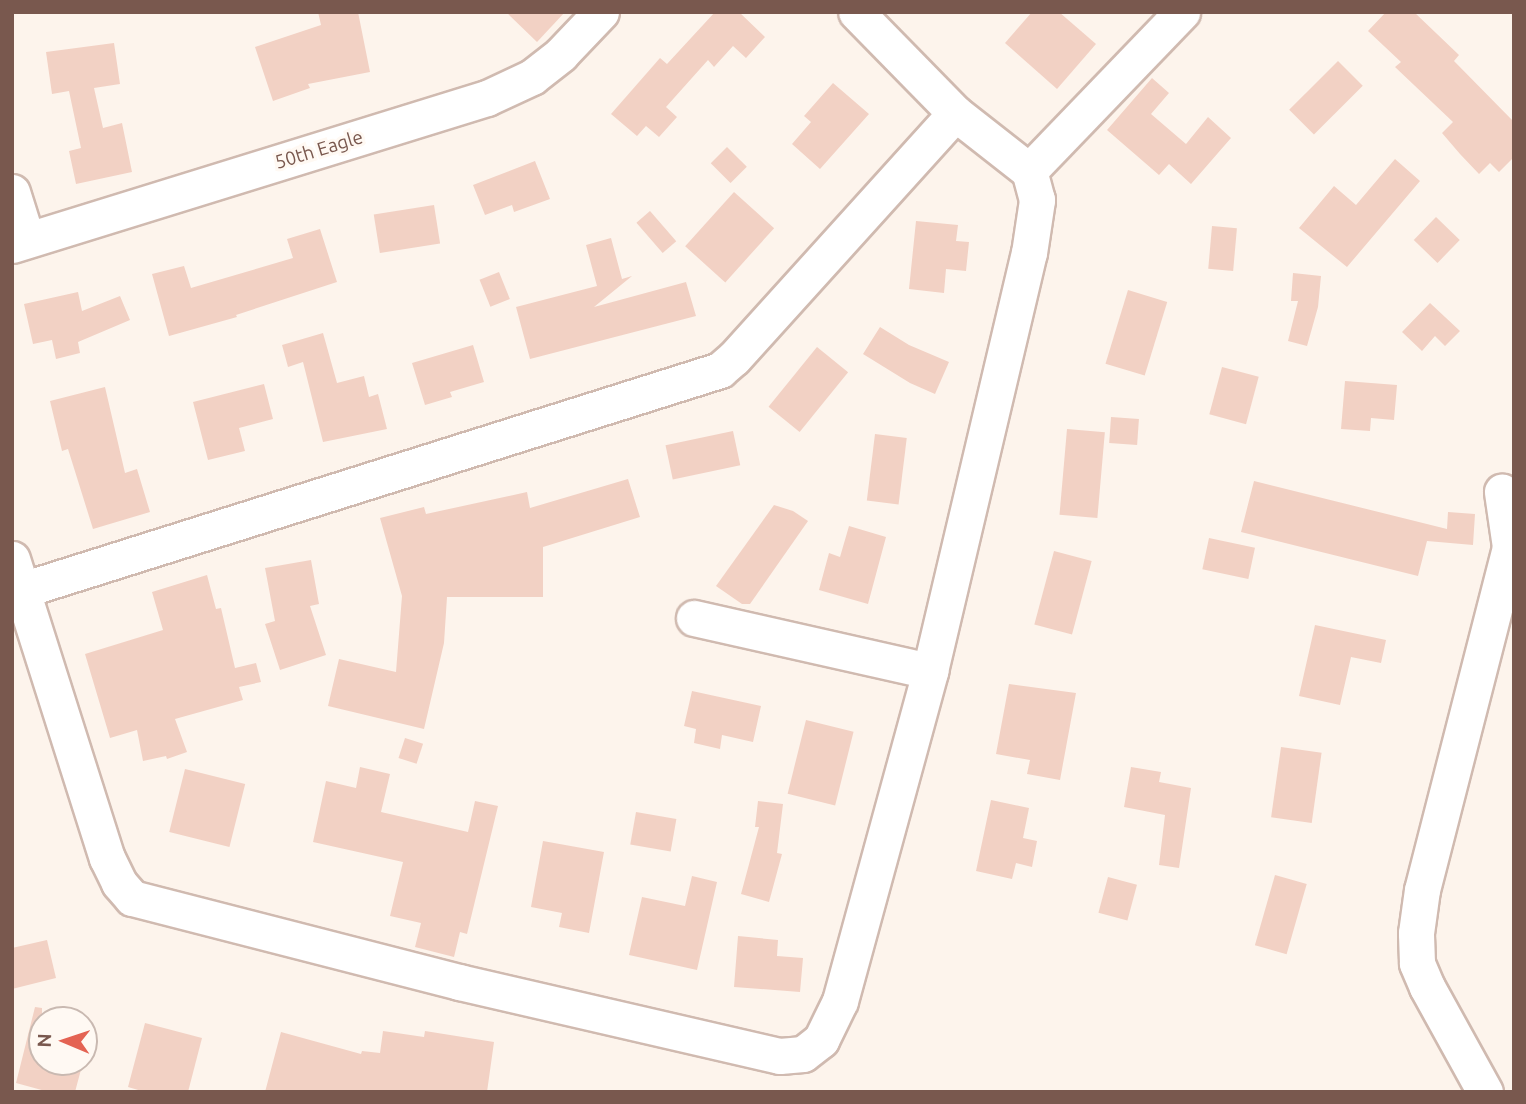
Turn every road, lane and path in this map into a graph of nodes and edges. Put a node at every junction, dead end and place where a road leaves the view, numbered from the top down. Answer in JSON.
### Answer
{"nodes":[{"id":1,"x":601,"y":12,"type":"edge"},
{"id":2,"x":856,"y":12,"type":"edge"},
{"id":3,"x":1182,"y":12,"type":"edge"},
{"id":4,"x":955,"y":113,"type":"junction"},
{"id":5,"x":1029,"y":171,"type":"junction"},
{"id":6,"x":12,"y":192,"type":"edge"},
{"id":7,"x":20,"y":243,"type":"edge"},
{"id":8,"x":1502,"y":492,"type":"dead end"},
{"id":9,"x":17,"y":574,"type":"edge"},
{"id":10,"x":694,"y":618,"type":"dead end"},
{"id":11,"x":930,"y":671,"type":"junction"},
{"id":12,"x":1485,"y":1092,"type":"edge"}],
"edges":[{"from":1,"to":7,"type":"street","name":"50th Eagle"},
{"from":2,"to":4,"type":"street"},
{"from":3,"to":5,"type":"street"},
{"from":4,"to":5,"type":"street"},
{"from":4,"to":9,"type":"street"},
{"from":5,"to":11,"type":"street"},
{"from":6,"to":7,"type":"street"},
{"from":8,"to":12,"type":"street"},
{"from":9,"to":11,"type":"street"},
{"from":10,"to":11,"type":"street"}]}
